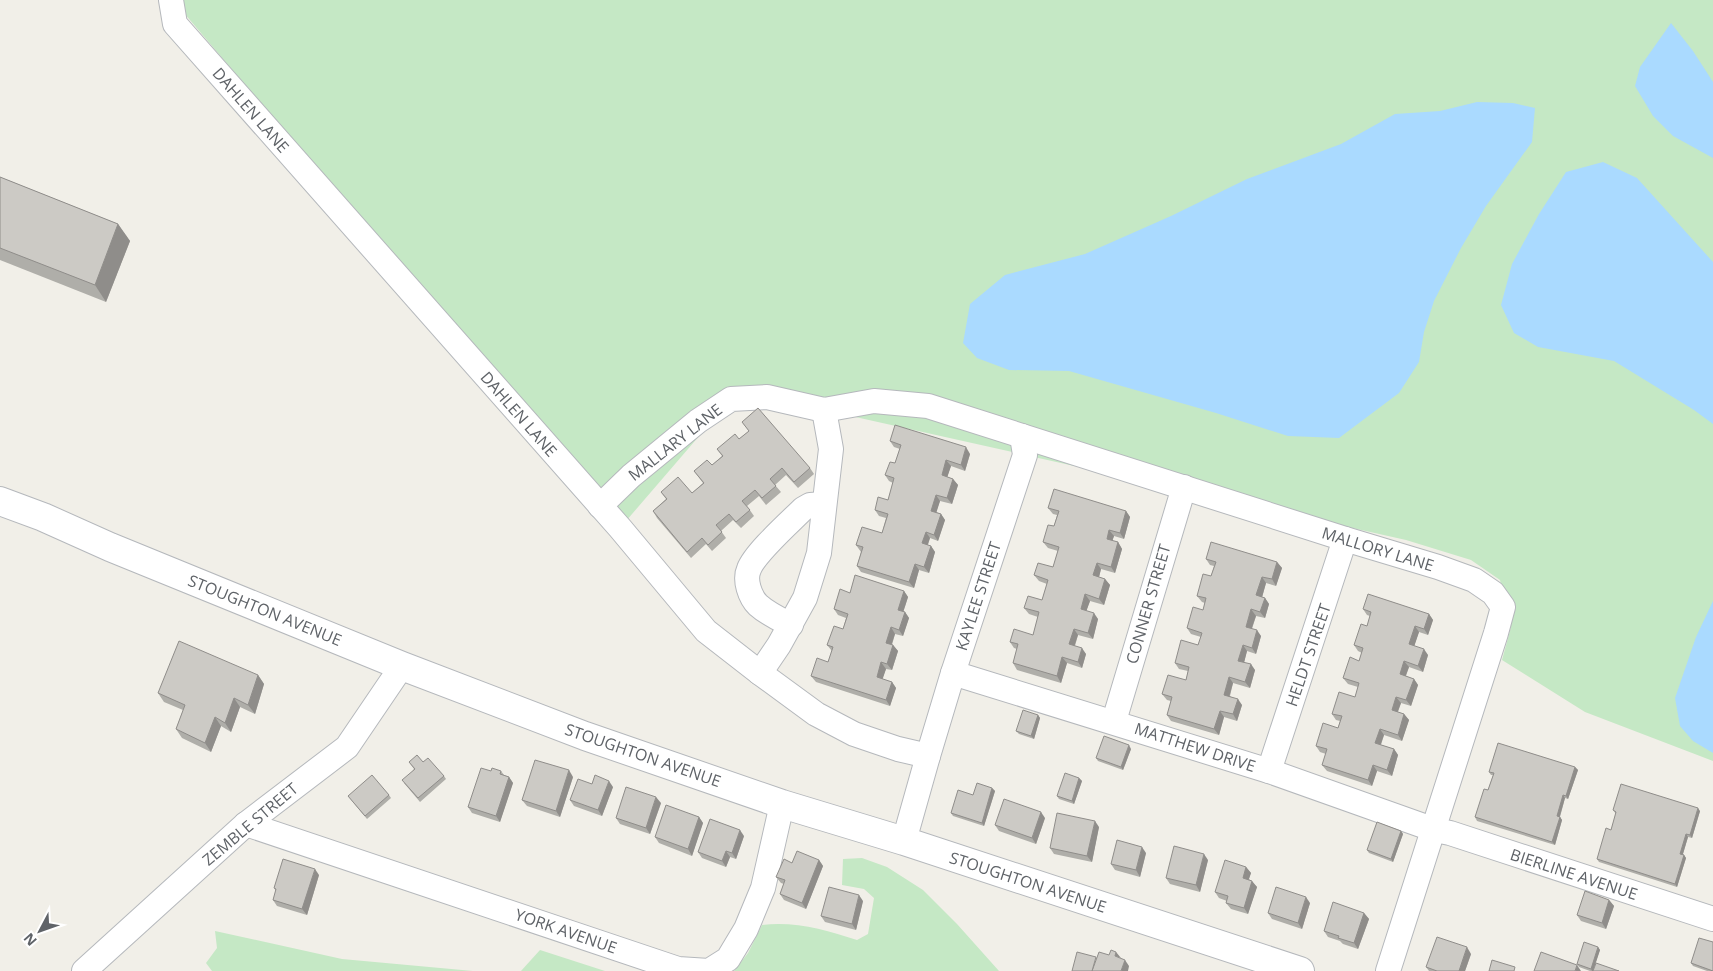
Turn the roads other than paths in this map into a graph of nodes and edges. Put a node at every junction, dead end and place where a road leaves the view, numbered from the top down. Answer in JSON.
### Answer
{"nodes":[{"id":1,"x":171,"y":0,"type":"edge"},
{"id":2,"x":824,"y":410,"type":"junction"},
{"id":3,"x":1022,"y":436,"type":"junction"},
{"id":4,"x":1184,"y":487,"type":"junction"},
{"id":5,"x":0,"y":502,"type":"edge"},
{"id":6,"x":824,"y":504,"type":"junction"},
{"id":7,"x":600,"y":506,"type":"junction"},
{"id":8,"x":1345,"y":539,"type":"junction"},
{"id":9,"x":791,"y":625,"type":"junction"},
{"id":10,"x":402,"y":666,"type":"junction"},
{"id":11,"x":760,"y":673,"type":"junction"},
{"id":12,"x":954,"y":673,"type":"junction"},
{"id":13,"x":1114,"y":721,"type":"junction"},
{"id":14,"x":928,"y":756,"type":"junction"},
{"id":15,"x":1269,"y":770,"type":"junction"},
{"id":16,"x":782,"y":804,"type":"junction"},
{"id":17,"x":246,"y":824,"type":"junction"},
{"id":18,"x":1434,"y":830,"type":"junction"},
{"id":19,"x":904,"y":841,"type":"junction"},
{"id":20,"x":1713,"y":919,"type":"edge"},
{"id":21,"x":84,"y":971,"type":"edge"},
{"id":22,"x":1300,"y":971,"type":"edge"},
{"id":23,"x":1388,"y":971,"type":"edge"}],
"edges":[{"from":1,"to":7,"type":"street","name":"DAHLEN LANE"},
{"from":2,"to":3,"type":"street","name":"MALLARY LANE"},
{"from":2,"to":6,"type":"street"},
{"from":2,"to":7,"type":"street","name":"MALLARY LANE"},
{"from":3,"to":4,"type":"street","name":"MALLORY LANE"},
{"from":3,"to":12,"type":"street","name":"KAYLEE STREET"},
{"from":4,"to":8,"type":"street","name":"MALLORY LANE"},
{"from":4,"to":13,"type":"street","name":"CONNER STREET"},
{"from":5,"to":10,"type":"street","name":"STOUGHTON AVENUE"},
{"from":6,"to":9,"type":"street"},
{"from":6,"to":9,"type":"street"},
{"from":7,"to":11,"type":"street","name":"DAHLEN LANE"},
{"from":8,"to":15,"type":"street","name":"HELDT STREET"},
{"from":8,"to":18,"type":"street","name":"MALLORY LANE"},
{"from":9,"to":11,"type":"street"},
{"from":10,"to":16,"type":"street","name":"STOUGHTON AVENUE"},
{"from":10,"to":17,"type":"street","name":"ZEMBLE STREET"},
{"from":11,"to":14,"type":"street","name":"DAHLEN LANE"},
{"from":12,"to":13,"type":"street","name":"MATTHEW DRIVE"},
{"from":12,"to":14,"type":"street","name":"KAYLEE STREET"},
{"from":13,"to":15,"type":"street","name":"MATTHEW DRIVE"},
{"from":14,"to":19,"type":"street","name":"KAYLEE STREET"},
{"from":15,"to":18,"type":"street","name":"MATTHEW DRIVE"},
{"from":16,"to":17,"type":"street","name":"YORK AVENUE"},
{"from":16,"to":19,"type":"street","name":"STOUGHTON AVENUE"},
{"from":17,"to":21,"type":"street","name":"ZEMBLE STREET"},
{"from":18,"to":20,"type":"street","name":"BIERLINE AVENUE"},
{"from":18,"to":23,"type":"street"},
{"from":19,"to":22,"type":"street","name":"STOUGHTON AVENUE"}]}
